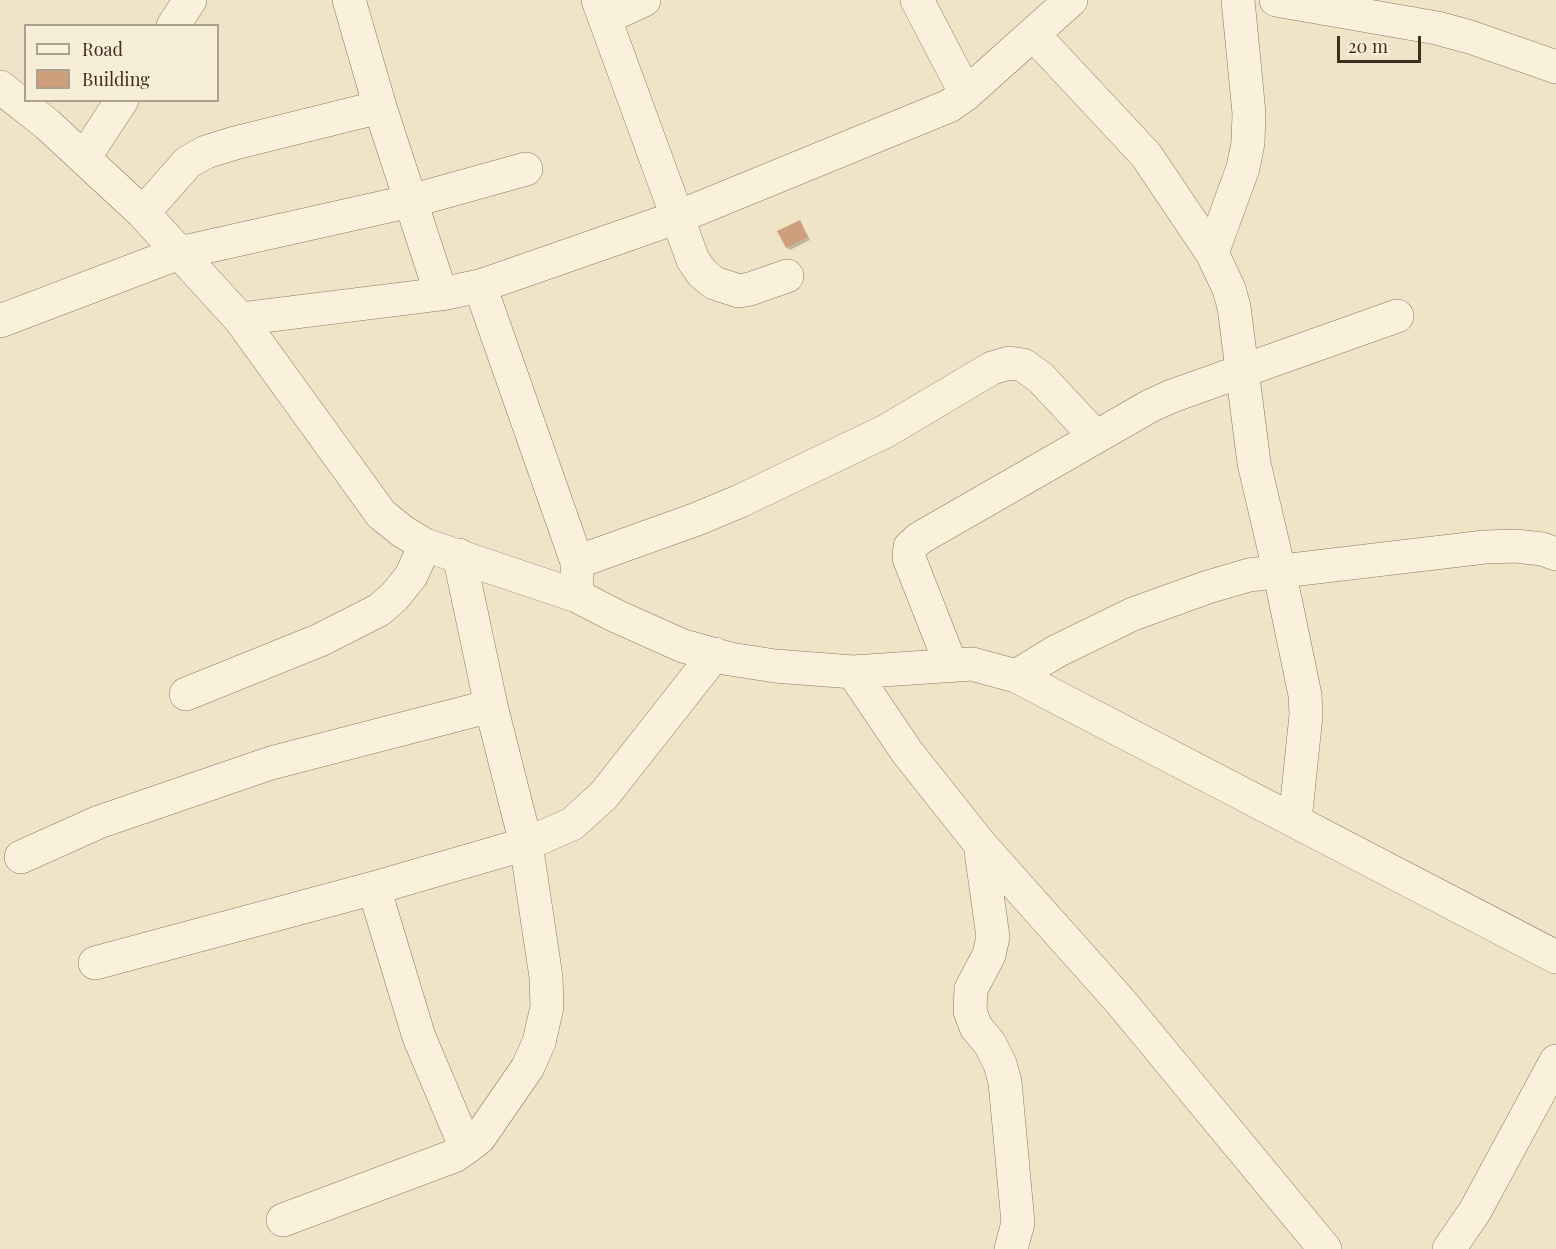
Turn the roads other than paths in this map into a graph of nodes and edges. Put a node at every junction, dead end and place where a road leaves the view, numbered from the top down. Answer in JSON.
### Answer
{"nodes":[{"id":1,"x":190,"y":0,"type":"edge"},
{"id":2,"x":350,"y":0,"type":"edge"},
{"id":3,"x":644,"y":0,"type":"edge"},
{"id":4,"x":917,"y":0,"type":"edge"},
{"id":5,"x":1071,"y":0,"type":"edge"},
{"id":6,"x":1238,"y":0,"type":"edge"},
{"id":7,"x":1276,"y":0,"type":"edge"},
{"id":8,"x":602,"y":9,"type":"edge"},
{"id":9,"x":174,"y":24,"type":"edge"},
{"id":10,"x":1034,"y":35,"type":"junction"},
{"id":11,"x":1556,"y":67,"type":"edge"},
{"id":12,"x":0,"y":87,"type":"edge"},
{"id":13,"x":966,"y":94,"type":"junction"},
{"id":14,"x":121,"y":102,"type":"edge"},
{"id":15,"x":380,"y":107,"type":"junction"},
{"id":16,"x":84,"y":158,"type":"junction"},
{"id":17,"x":526,"y":169,"type":"dead end"},
{"id":18,"x":411,"y":201,"type":"junction"},
{"id":19,"x":143,"y":213,"type":"junction"},
{"id":20,"x":678,"y":218,"type":"junction"},
{"id":21,"x":179,"y":253,"type":"junction"},
{"id":22,"x":1212,"y":253,"type":"junction"},
{"id":23,"x":787,"y":276,"type":"dead end"},
{"id":24,"x":480,"y":286,"type":"junction"},
{"id":25,"x":441,"y":294,"type":"junction"},
{"id":26,"x":1397,"y":316,"type":"dead end"},
{"id":27,"x":240,"y":319,"type":"junction"},
{"id":28,"x":0,"y":321,"type":"edge"},
{"id":29,"x":1243,"y":370,"type":"junction"},
{"id":30,"x":1096,"y":437,"type":"junction"},
{"id":31,"x":425,"y":545,"type":"junction"},
{"id":32,"x":1556,"y":554,"type":"edge"},
{"id":33,"x":459,"y":555,"type":"junction"},
{"id":34,"x":577,"y":562,"type":"junction"},
{"id":35,"x":1280,"y":570,"type":"junction"},
{"id":36,"x":577,"y":596,"type":"junction"},
{"id":37,"x":715,"y":654,"type":"junction"},
{"id":38,"x":951,"y":665,"type":"junction"},
{"id":39,"x":854,"y":672,"type":"junction"},
{"id":40,"x":1016,"y":676,"type":"junction"},
{"id":41,"x":186,"y":694,"type":"dead end"},
{"id":42,"x":491,"y":706,"type":"junction"},
{"id":43,"x":1294,"y":821,"type":"junction"},
{"id":44,"x":526,"y":844,"type":"junction"},
{"id":45,"x":980,"y":844,"type":"junction"},
{"id":46,"x":21,"y":857,"type":"dead end"},
{"id":47,"x":374,"y":888,"type":"junction"},
{"id":48,"x":1556,"y":957,"type":"edge"},
{"id":49,"x":95,"y":963,"type":"dead end"},
{"id":50,"x":1556,"y":1061,"type":"edge"},
{"id":51,"x":466,"y":1148,"type":"junction"},
{"id":52,"x":283,"y":1220,"type":"dead end"},
{"id":53,"x":1011,"y":1249,"type":"edge"},
{"id":54,"x":1325,"y":1249,"type":"edge"},
{"id":55,"x":1449,"y":1249,"type":"edge"}],
"edges":[{"from":1,"to":9,"type":"street"},
{"from":2,"to":15,"type":"street"},
{"from":3,"to":8,"type":"street"},
{"from":4,"to":13,"type":"street"},
{"from":5,"to":10,"type":"street"},
{"from":6,"to":22,"type":"street"},
{"from":7,"to":11,"type":"street"},
{"from":8,"to":20,"type":"street"},
{"from":10,"to":13,"type":"street"},
{"from":10,"to":22,"type":"street"},
{"from":12,"to":16,"type":"street"},
{"from":13,"to":20,"type":"street"},
{"from":14,"to":16,"type":"street"},
{"from":15,"to":18,"type":"street"},
{"from":15,"to":19,"type":"street"},
{"from":16,"to":19,"type":"street"},
{"from":17,"to":18,"type":"street"},
{"from":18,"to":21,"type":"street"},
{"from":18,"to":25,"type":"street"},
{"from":19,"to":21,"type":"street"},
{"from":20,"to":23,"type":"street"},
{"from":20,"to":24,"type":"street"},
{"from":21,"to":27,"type":"street"},
{"from":21,"to":28,"type":"street"},
{"from":22,"to":29,"type":"street"},
{"from":24,"to":25,"type":"street"},
{"from":24,"to":34,"type":"street"},
{"from":25,"to":27,"type":"street"},
{"from":26,"to":29,"type":"street"},
{"from":27,"to":31,"type":"street"},
{"from":29,"to":30,"type":"street"},
{"from":29,"to":35,"type":"street"},
{"from":30,"to":34,"type":"street"},
{"from":30,"to":38,"type":"street"},
{"from":31,"to":33,"type":"street"},
{"from":31,"to":41,"type":"street"},
{"from":32,"to":35,"type":"street"},
{"from":33,"to":36,"type":"street"},
{"from":33,"to":42,"type":"street"},
{"from":34,"to":36,"type":"street"},
{"from":35,"to":40,"type":"street"},
{"from":35,"to":43,"type":"street"},
{"from":36,"to":37,"type":"street"},
{"from":37,"to":39,"type":"street"},
{"from":37,"to":44,"type":"street"},
{"from":38,"to":39,"type":"street"},
{"from":38,"to":40,"type":"street"},
{"from":39,"to":45,"type":"street"},
{"from":40,"to":43,"type":"street"},
{"from":42,"to":44,"type":"street"},
{"from":42,"to":46,"type":"street"},
{"from":43,"to":48,"type":"street"},
{"from":44,"to":47,"type":"street"},
{"from":44,"to":51,"type":"street"},
{"from":45,"to":53,"type":"street"},
{"from":45,"to":54,"type":"street"},
{"from":47,"to":49,"type":"street"},
{"from":47,"to":51,"type":"street"},
{"from":50,"to":55,"type":"street"},
{"from":51,"to":52,"type":"street"}]}
